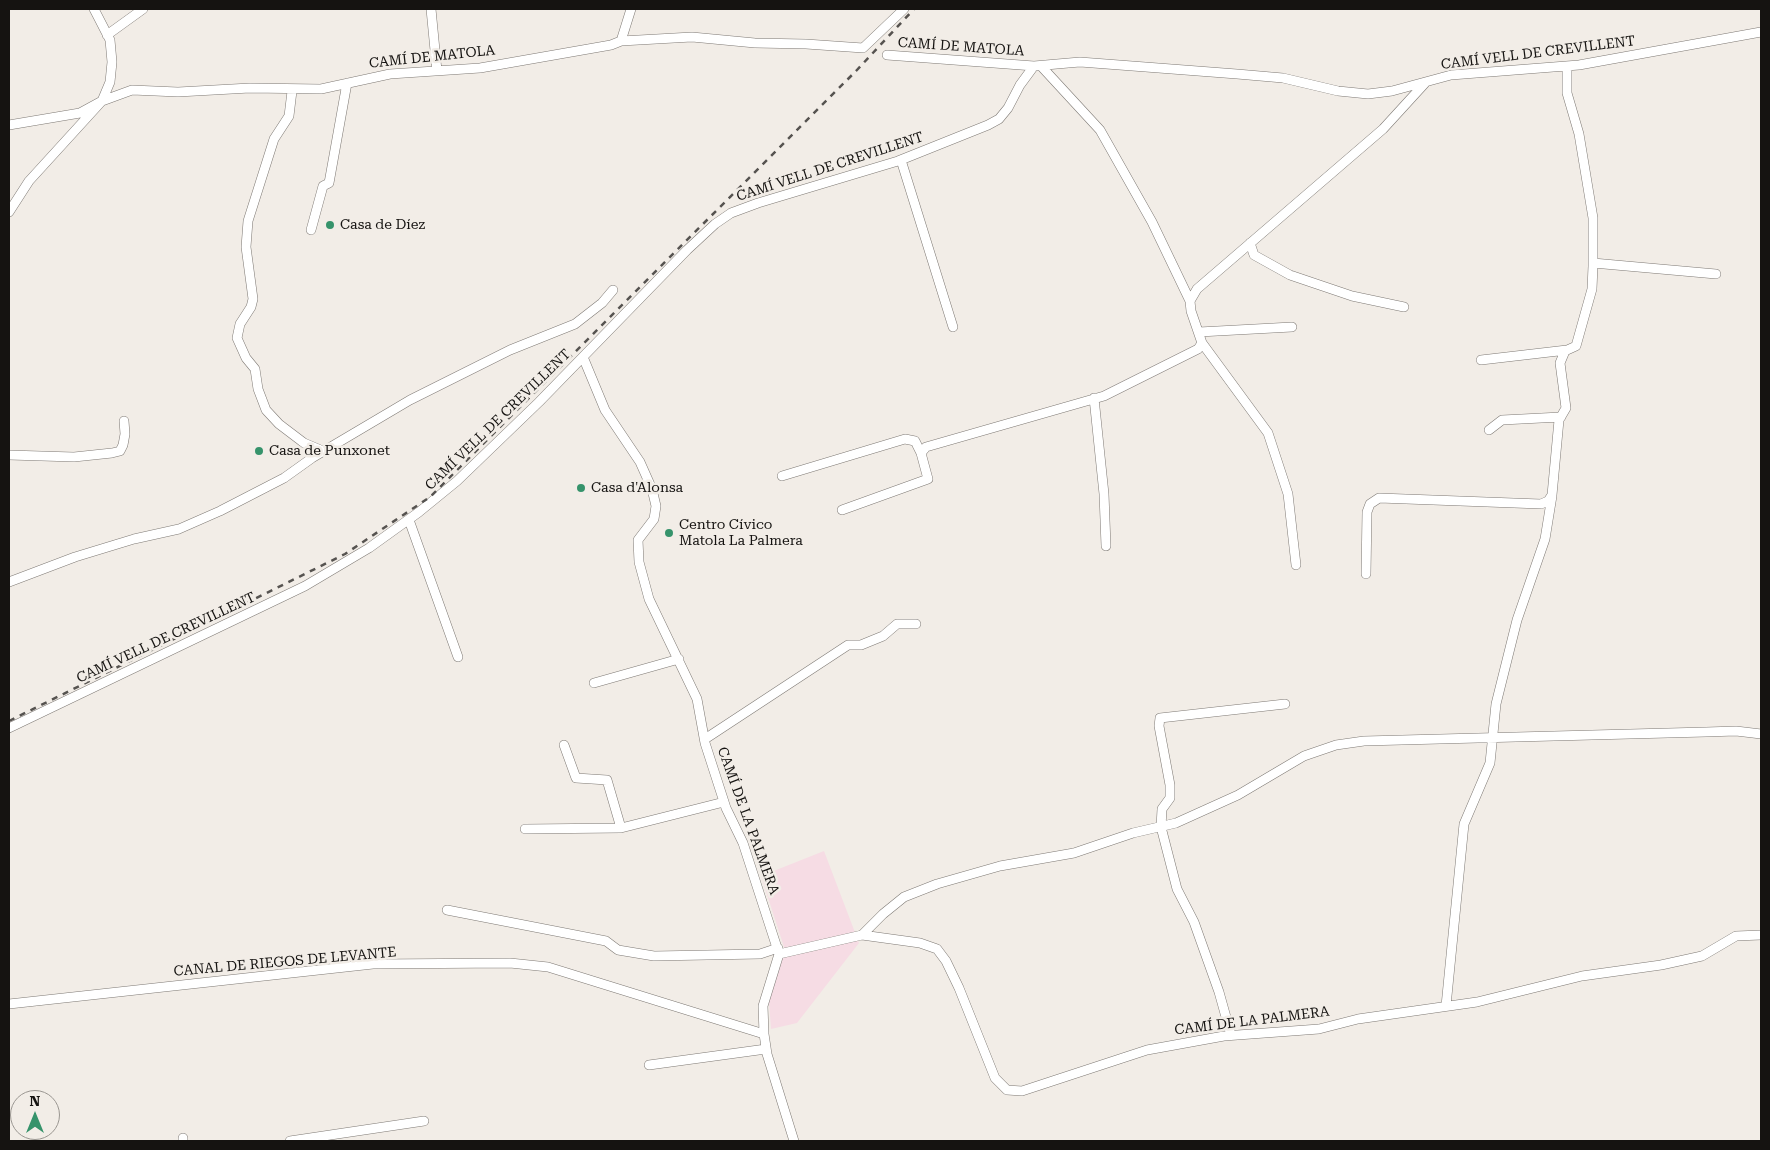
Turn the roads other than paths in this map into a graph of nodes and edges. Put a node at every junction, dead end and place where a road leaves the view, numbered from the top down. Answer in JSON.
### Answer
{"nodes":[{"id":1,"x":94,"y":9,"type":"edge"},
{"id":2,"x":143,"y":9,"type":"edge"},
{"id":3,"x":431,"y":9,"type":"edge"},
{"id":4,"x":631,"y":9,"type":"edge"},
{"id":5,"x":904,"y":9,"type":"edge"},
{"id":6,"x":1761,"y":32,"type":"edge"},
{"id":7,"x":107,"y":35,"type":"junction"},
{"id":8,"x":621,"y":41,"type":"junction"},
{"id":9,"x":887,"y":55,"type":"dead end"},
{"id":10,"x":1037,"y":66,"type":"junction"},
{"id":11,"x":1567,"y":66,"type":"junction"},
{"id":12,"x":437,"y":71,"type":"junction"},
{"id":13,"x":1426,"y":82,"type":"junction"},
{"id":14,"x":347,"y":83,"type":"junction"},
{"id":15,"x":292,"y":90,"type":"junction"},
{"id":16,"x":102,"y":101,"type":"junction"},
{"id":17,"x":9,"y":124,"type":"edge"},
{"id":18,"x":900,"y":160,"type":"junction"},
{"id":19,"x":9,"y":212,"type":"edge"},
{"id":20,"x":311,"y":230,"type":"dead end"},
{"id":21,"x":1250,"y":243,"type":"junction"},
{"id":22,"x":1593,"y":263,"type":"junction"},
{"id":23,"x":1716,"y":274,"type":"dead end"},
{"id":24,"x":612,"y":290,"type":"dead end"},
{"id":25,"x":1190,"y":301,"type":"junction"},
{"id":26,"x":1404,"y":307,"type":"dead end"},
{"id":27,"x":953,"y":327,"type":"dead end"},
{"id":28,"x":1292,"y":327,"type":"dead end"},
{"id":29,"x":1199,"y":332,"type":"junction"},
{"id":30,"x":1202,"y":342,"type":"junction"},
{"id":31,"x":1567,"y":350,"type":"junction"},
{"id":32,"x":584,"y":357,"type":"junction"},
{"id":33,"x":1481,"y":360,"type":"dead end"},
{"id":34,"x":1094,"y":398,"type":"junction"},
{"id":35,"x":1561,"y":417,"type":"junction"},
{"id":36,"x":124,"y":421,"type":"dead end"},
{"id":37,"x":1489,"y":430,"type":"dead end"},
{"id":38,"x":323,"y":451,"type":"junction"},
{"id":39,"x":921,"y":453,"type":"junction"},
{"id":40,"x":9,"y":455,"type":"edge"},
{"id":41,"x":782,"y":476,"type":"dead end"},
{"id":42,"x":1552,"y":496,"type":"junction"},
{"id":43,"x":842,"y":510,"type":"dead end"},
{"id":44,"x":409,"y":520,"type":"junction"},
{"id":45,"x":1106,"y":546,"type":"dead end"},
{"id":46,"x":1296,"y":565,"type":"dead end"},
{"id":47,"x":1366,"y":574,"type":"dead end"},
{"id":48,"x":9,"y":582,"type":"edge"},
{"id":49,"x":916,"y":624,"type":"dead end"},
{"id":50,"x":458,"y":656,"type":"dead end"},
{"id":51,"x":679,"y":659,"type":"junction"},
{"id":52,"x":594,"y":683,"type":"dead end"},
{"id":53,"x":1286,"y":704,"type":"dead end"},
{"id":54,"x":9,"y":728,"type":"edge"},
{"id":55,"x":1761,"y":734,"type":"edge"},
{"id":56,"x":1492,"y":738,"type":"junction"},
{"id":57,"x":705,"y":739,"type":"junction"},
{"id":58,"x":564,"y":745,"type":"dead end"},
{"id":59,"x":724,"y":802,"type":"junction"},
{"id":60,"x":1161,"y":827,"type":"junction"},
{"id":61,"x":621,"y":828,"type":"junction"},
{"id":62,"x":525,"y":829,"type":"dead end"},
{"id":63,"x":447,"y":910,"type":"dead end"},
{"id":64,"x":862,"y":935,"type":"junction"},
{"id":65,"x":1761,"y":935,"type":"edge"},
{"id":66,"x":779,"y":951,"type":"junction"},
{"id":67,"x":9,"y":1004,"type":"edge"},
{"id":68,"x":1446,"y":1006,"type":"junction"},
{"id":69,"x":764,"y":1034,"type":"junction"},
{"id":70,"x":1232,"y":1035,"type":"junction"},
{"id":71,"x":766,"y":1049,"type":"junction"},
{"id":72,"x":649,"y":1065,"type":"dead end"},
{"id":73,"x":424,"y":1121,"type":"dead end"},
{"id":74,"x":290,"y":1141,"type":"edge"},
{"id":75,"x":794,"y":1141,"type":"edge"}],
"edges":[{"from":1,"to":7,"type":"street"},
{"from":2,"to":7,"type":"street"},
{"from":3,"to":12,"type":"street"},
{"from":4,"to":8,"type":"street"},
{"from":5,"to":8,"type":"street","name":"CAMÍ DE MATOLA"},
{"from":6,"to":11,"type":"street","name":"CAMÍ VELL DE CREVILLENT"},
{"from":7,"to":16,"type":"street"},
{"from":8,"to":12,"type":"street","name":"CAMÍ DE MATOLA"},
{"from":9,"to":10,"type":"street","name":"CAMÍ DE MATOLA"},
{"from":10,"to":13,"type":"street","name":"CAMÍ VELL DE CREVILLENT"},
{"from":10,"to":18,"type":"street","name":"CAMÍ VELL DE CREVILLENT"},
{"from":10,"to":25,"type":"street"},
{"from":11,"to":13,"type":"street","name":"CAMÍ VELL DE CREVILLENT"},
{"from":11,"to":22,"type":"street"},
{"from":12,"to":14,"type":"street","name":"CAMÍ DE MATOLA"},
{"from":13,"to":21,"type":"street"},
{"from":14,"to":15,"type":"street","name":"CAMÍ DE MATOLA"},
{"from":14,"to":20,"type":"street"},
{"from":15,"to":16,"type":"street","name":"CAMÍ DE MATOLA"},
{"from":15,"to":38,"type":"street"},
{"from":16,"to":17,"type":"street","name":"CAMÍ DE MATOLA"},
{"from":16,"to":19,"type":"street"},
{"from":18,"to":27,"type":"street"},
{"from":18,"to":32,"type":"street","name":"CAMÍ VELL DE CREVILLENT"},
{"from":21,"to":25,"type":"street"},
{"from":21,"to":26,"type":"street"},
{"from":22,"to":23,"type":"street"},
{"from":22,"to":31,"type":"street"},
{"from":24,"to":38,"type":"street"},
{"from":25,"to":29,"type":"street"},
{"from":28,"to":29,"type":"street"},
{"from":29,"to":30,"type":"street"},
{"from":30,"to":34,"type":"street"},
{"from":30,"to":46,"type":"street"},
{"from":31,"to":33,"type":"street"},
{"from":31,"to":35,"type":"street"},
{"from":32,"to":44,"type":"street","name":"CAMÍ VELL DE CREVILLENT"},
{"from":32,"to":51,"type":"street","name":"CAMÍ DE LA PALMERA"},
{"from":34,"to":39,"type":"street"},
{"from":34,"to":45,"type":"street"},
{"from":35,"to":37,"type":"street"},
{"from":35,"to":42,"type":"street"},
{"from":36,"to":40,"type":"street"},
{"from":38,"to":48,"type":"street"},
{"from":39,"to":41,"type":"street"},
{"from":39,"to":43,"type":"street"},
{"from":42,"to":47,"type":"street"},
{"from":42,"to":56,"type":"street"},
{"from":44,"to":50,"type":"street"},
{"from":44,"to":54,"type":"street","name":"CAMÍ VELL DE CREVILLENT"},
{"from":49,"to":57,"type":"street"},
{"from":51,"to":52,"type":"street"},
{"from":51,"to":57,"type":"street","name":"CAMÍ DE LA PALMERA"},
{"from":53,"to":60,"type":"street"},
{"from":55,"to":56,"type":"street"},
{"from":56,"to":60,"type":"street"},
{"from":56,"to":68,"type":"street"},
{"from":57,"to":59,"type":"street","name":"CAMÍ DE LA PALMERA"},
{"from":58,"to":61,"type":"street"},
{"from":59,"to":61,"type":"street"},
{"from":59,"to":66,"type":"street","name":"CAMÍ DE LA PALMERA"},
{"from":60,"to":64,"type":"street"},
{"from":60,"to":70,"type":"street"},
{"from":61,"to":62,"type":"street"},
{"from":63,"to":66,"type":"street"},
{"from":64,"to":66,"type":"street"},
{"from":64,"to":70,"type":"street","name":"CAMÍ DE LA PALMERA"},
{"from":65,"to":68,"type":"street","name":"CAMÍ DE LA PALMERA"},
{"from":66,"to":69,"type":"street"},
{"from":67,"to":69,"type":"street","name":"CANAL DE RIEGOS DE LEVANTE"},
{"from":68,"to":70,"type":"street","name":"CAMÍ DE LA PALMERA"},
{"from":69,"to":71,"type":"street"},
{"from":71,"to":72,"type":"street"},
{"from":71,"to":75,"type":"street"},
{"from":73,"to":74,"type":"street"}]}
